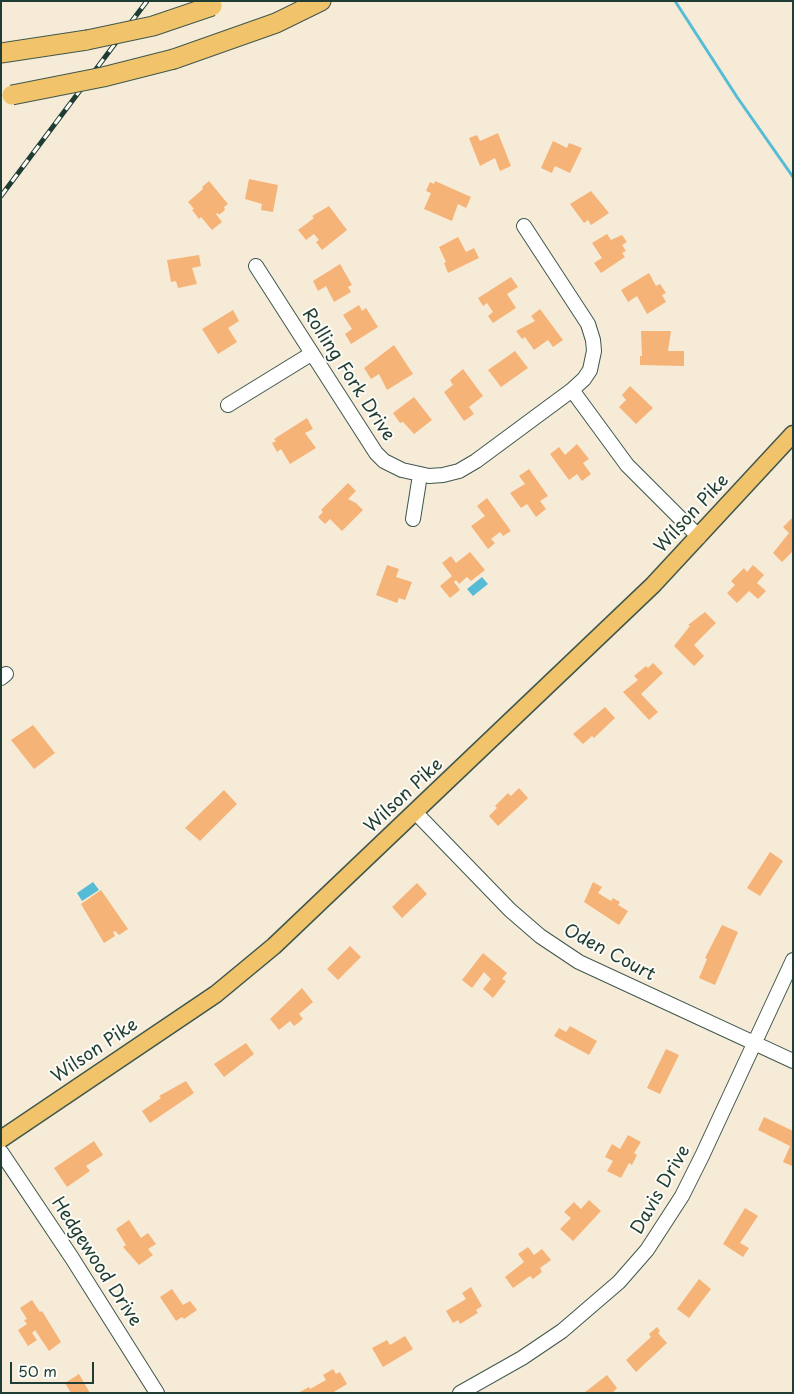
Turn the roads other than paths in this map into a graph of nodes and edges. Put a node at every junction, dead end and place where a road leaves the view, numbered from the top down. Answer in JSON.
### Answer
{"nodes":[{"id":1,"x":321,"y":1,"type":"edge"},
{"id":2,"x":217,"y":4,"type":"edge"},
{"id":3,"x":1,"y":53,"type":"edge"},
{"id":4,"x":7,"y":95,"type":"edge"},
{"id":5,"x":524,"y":226,"type":"dead end"},
{"id":6,"x":256,"y":266,"type":"dead end"},
{"id":7,"x":311,"y":354,"type":"junction"},
{"id":8,"x":572,"y":390,"type":"junction"},
{"id":9,"x":228,"y":406,"type":"dead end"},
{"id":10,"x":793,"y":434,"type":"edge"},
{"id":11,"x":420,"y":475,"type":"junction"},
{"id":12,"x":413,"y":519,"type":"dead end"},
{"id":13,"x":699,"y":537,"type":"junction"},
{"id":14,"x":416,"y":813,"type":"junction"},
{"id":15,"x":793,"y":960,"type":"edge"},
{"id":16,"x":754,"y":1043,"type":"junction"},
{"id":17,"x":793,"y":1061,"type":"edge"},
{"id":18,"x":1,"y":1139,"type":"edge"},
{"id":19,"x":1,"y":1152,"type":"edge"},
{"id":20,"x":157,"y":1393,"type":"edge"},
{"id":21,"x":460,"y":1393,"type":"edge"}],
"edges":[{"from":1,"to":4,"type":"highway","bridge":true},
{"from":2,"to":3,"type":"highway","bridge":true},
{"from":5,"to":8,"type":"street","name":"Rolling Fork Drive"},
{"from":6,"to":7,"type":"street","name":"Rolling Fork Drive"},
{"from":7,"to":9,"type":"street"},
{"from":7,"to":11,"type":"street","name":"Rolling Fork Drive"},
{"from":8,"to":11,"type":"street","name":"Rolling Fork Drive"},
{"from":8,"to":13,"type":"street"},
{"from":10,"to":13,"type":"main road","name":"Wilson Pike"},
{"from":11,"to":12,"type":"street"},
{"from":13,"to":14,"type":"main road","name":"Wilson Pike"},
{"from":14,"to":16,"type":"street","name":"Oden Court"},
{"from":14,"to":18,"type":"main road","name":"Wilson Pike"},
{"from":15,"to":16,"type":"street","name":"Davis Drive"},
{"from":16,"to":17,"type":"street","name":"Oden Court"},
{"from":16,"to":21,"type":"street","name":"Davis Drive"},
{"from":19,"to":20,"type":"street","name":"Hedgewood Drive"}]}
